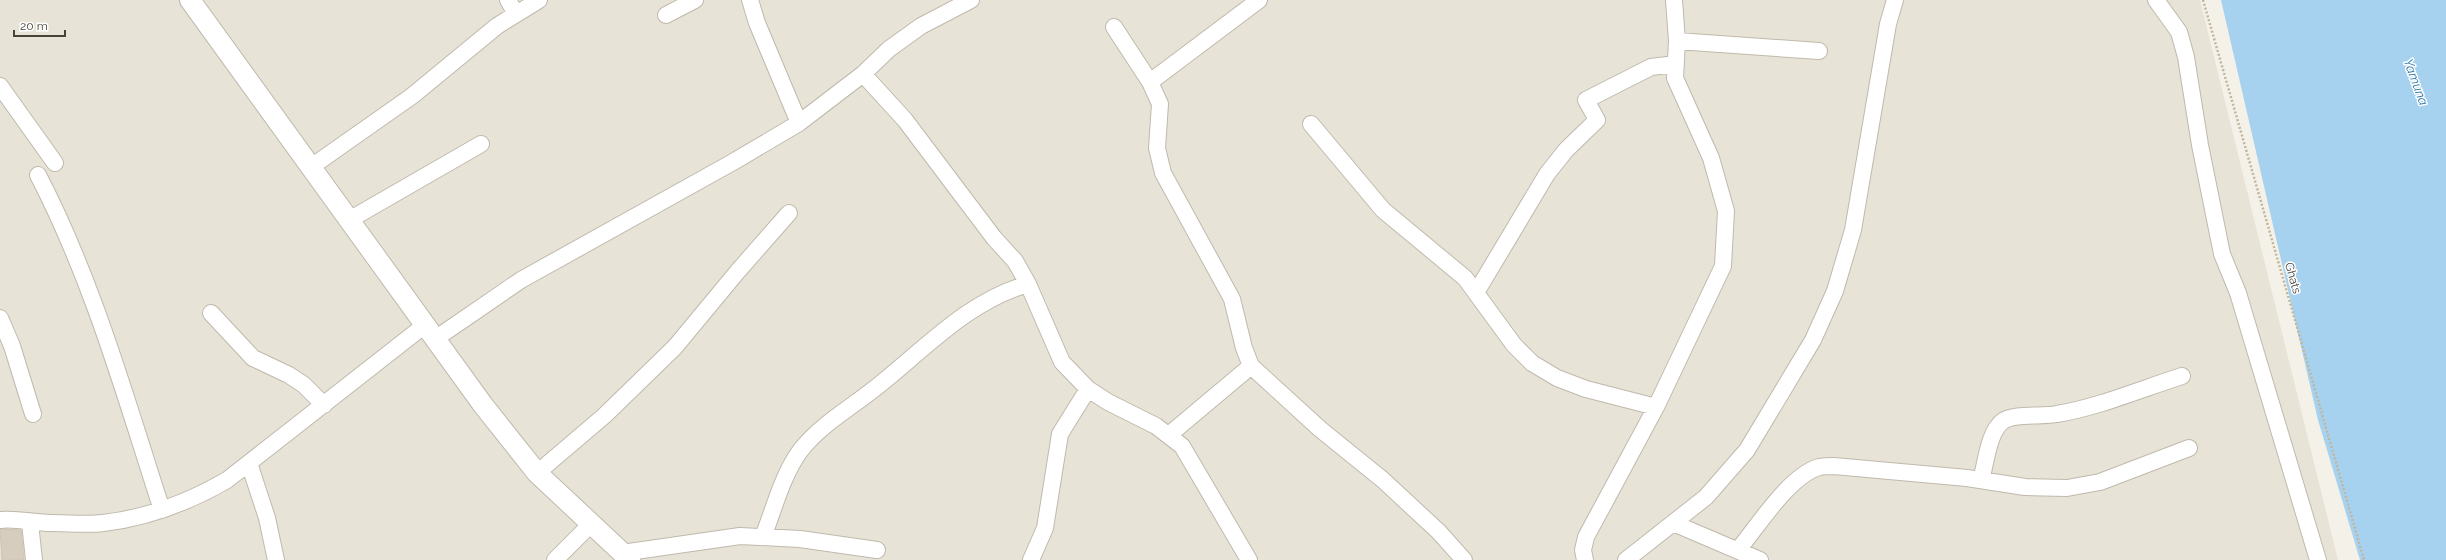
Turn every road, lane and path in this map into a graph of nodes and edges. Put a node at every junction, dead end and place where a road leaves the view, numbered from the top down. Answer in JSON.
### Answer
{"nodes":[{"id":1,"x":190,"y":0,"type":"edge"},
{"id":2,"x":508,"y":0,"type":"edge"},
{"id":3,"x":540,"y":0,"type":"edge"},
{"id":4,"x":695,"y":0,"type":"edge"},
{"id":5,"x":750,"y":0,"type":"edge"},
{"id":6,"x":971,"y":0,"type":"edge"},
{"id":7,"x":1259,"y":0,"type":"edge"},
{"id":8,"x":1674,"y":0,"type":"edge"},
{"id":9,"x":1895,"y":0,"type":"edge"},
{"id":10,"x":2156,"y":0,"type":"edge"},
{"id":11,"x":2203,"y":0,"type":"edge"},
{"id":12,"x":516,"y":14,"type":"junction"},
{"id":13,"x":666,"y":15,"type":"dead end"},
{"id":14,"x":1114,"y":27,"type":"dead end"},
{"id":15,"x":1677,"y":42,"type":"junction"},
{"id":16,"x":1819,"y":51,"type":"dead end"},
{"id":17,"x":1676,"y":64,"type":"junction"},
{"id":18,"x":863,"y":74,"type":"junction"},
{"id":19,"x":1150,"y":82,"type":"junction"},
{"id":20,"x":0,"y":86,"type":"edge"},
{"id":21,"x":799,"y":123,"type":"junction"},
{"id":22,"x":1311,"y":124,"type":"dead end"},
{"id":23,"x":481,"y":144,"type":"dead end"},
{"id":24,"x":55,"y":163,"type":"dead end"},
{"id":25,"x":311,"y":167,"type":"junction"},
{"id":26,"x":38,"y":174,"type":"dead end"},
{"id":27,"x":789,"y":213,"type":"dead end"},
{"id":28,"x":349,"y":220,"type":"junction"},
{"id":29,"x":1028,"y":284,"type":"junction"},
{"id":30,"x":1477,"y":292,"type":"junction"},
{"id":31,"x":211,"y":312,"type":"dead end"},
{"id":32,"x":0,"y":318,"type":"edge"},
{"id":33,"x":430,"y":332,"type":"junction"},
{"id":34,"x":1251,"y":366,"type":"junction"},
{"id":35,"x":2182,"y":376,"type":"dead end"},
{"id":36,"x":1088,"y":390,"type":"junction"},
{"id":37,"x":324,"y":405,"type":"junction"},
{"id":38,"x":1656,"y":407,"type":"junction"},
{"id":39,"x":33,"y":414,"type":"dead end"},
{"id":40,"x":1170,"y":434,"type":"junction"},
{"id":41,"x":2188,"y":448,"type":"dead end"},
{"id":42,"x":249,"y":463,"type":"junction"},
{"id":43,"x":537,"y":473,"type":"junction"},
{"id":44,"x":1981,"y":480,"type":"junction"},
{"id":45,"x":162,"y":510,"type":"junction"},
{"id":46,"x":0,"y":520,"type":"edge"},
{"id":47,"x":30,"y":523,"type":"junction"},
{"id":48,"x":1673,"y":523,"type":"junction"},
{"id":49,"x":591,"y":524,"type":"junction"},
{"id":50,"x":763,"y":537,"type":"junction"},
{"id":51,"x":877,"y":550,"type":"dead end"},
{"id":52,"x":1738,"y":550,"type":"junction"},
{"id":53,"x":626,"y":556,"type":"edge"},
{"id":54,"x":34,"y":560,"type":"edge"},
{"id":55,"x":276,"y":560,"type":"edge"},
{"id":56,"x":555,"y":560,"type":"edge"},
{"id":57,"x":1031,"y":560,"type":"edge"},
{"id":58,"x":1249,"y":560,"type":"edge"},
{"id":59,"x":1464,"y":560,"type":"edge"},
{"id":60,"x":1585,"y":560,"type":"edge"},
{"id":61,"x":1626,"y":560,"type":"edge"},
{"id":62,"x":1760,"y":560,"type":"edge"},
{"id":63,"x":2318,"y":560,"type":"edge"},
{"id":64,"x":2364,"y":560,"type":"edge"}],
"edges":[{"from":1,"to":25,"type":"street"},
{"from":2,"to":12,"type":"street"},
{"from":3,"to":12,"type":"street"},
{"from":4,"to":13,"type":"street"},
{"from":5,"to":21,"type":"street"},
{"from":6,"to":18,"type":"street"},
{"from":7,"to":19,"type":"street"},
{"from":8,"to":15,"type":"street"},
{"from":9,"to":48,"type":"street"},
{"from":10,"to":63,"type":"street"},
{"from":11,"to":64,"type":"path","name":"Ghats"},
{"from":12,"to":25,"type":"street"},
{"from":14,"to":19,"type":"street"},
{"from":15,"to":16,"type":"street"},
{"from":15,"to":17,"type":"street"},
{"from":17,"to":30,"type":"street"},
{"from":17,"to":38,"type":"street"},
{"from":18,"to":21,"type":"street"},
{"from":18,"to":29,"type":"street"},
{"from":19,"to":34,"type":"street"},
{"from":20,"to":24,"type":"street"},
{"from":21,"to":33,"type":"street"},
{"from":22,"to":30,"type":"street"},
{"from":23,"to":28,"type":"street"},
{"from":25,"to":28,"type":"street"},
{"from":26,"to":45,"type":"street"},
{"from":27,"to":43,"type":"street"},
{"from":28,"to":33,"type":"street"},
{"from":29,"to":36,"type":"street"},
{"from":29,"to":50,"type":"street"},
{"from":30,"to":38,"type":"street"},
{"from":31,"to":37,"type":"street"},
{"from":32,"to":39,"type":"street"},
{"from":33,"to":37,"type":"street"},
{"from":33,"to":43,"type":"street"},
{"from":34,"to":40,"type":"street"},
{"from":34,"to":59,"type":"street"},
{"from":35,"to":44,"type":"street"},
{"from":36,"to":40,"type":"street"},
{"from":36,"to":57,"type":"street"},
{"from":37,"to":42,"type":"street"},
{"from":38,"to":60,"type":"street"},
{"from":40,"to":58,"type":"street"},
{"from":41,"to":44,"type":"street"},
{"from":42,"to":45,"type":"street"},
{"from":42,"to":55,"type":"street"},
{"from":43,"to":49,"type":"street"},
{"from":44,"to":52,"type":"street"},
{"from":45,"to":47,"type":"street"},
{"from":46,"to":47,"type":"street"},
{"from":47,"to":54,"type":"street"},
{"from":48,"to":52,"type":"street"},
{"from":48,"to":61,"type":"street"},
{"from":49,"to":53,"type":"street"},
{"from":49,"to":56,"type":"street"},
{"from":50,"to":51,"type":"street"},
{"from":50,"to":53,"type":"street"},
{"from":52,"to":62,"type":"street"}]}
